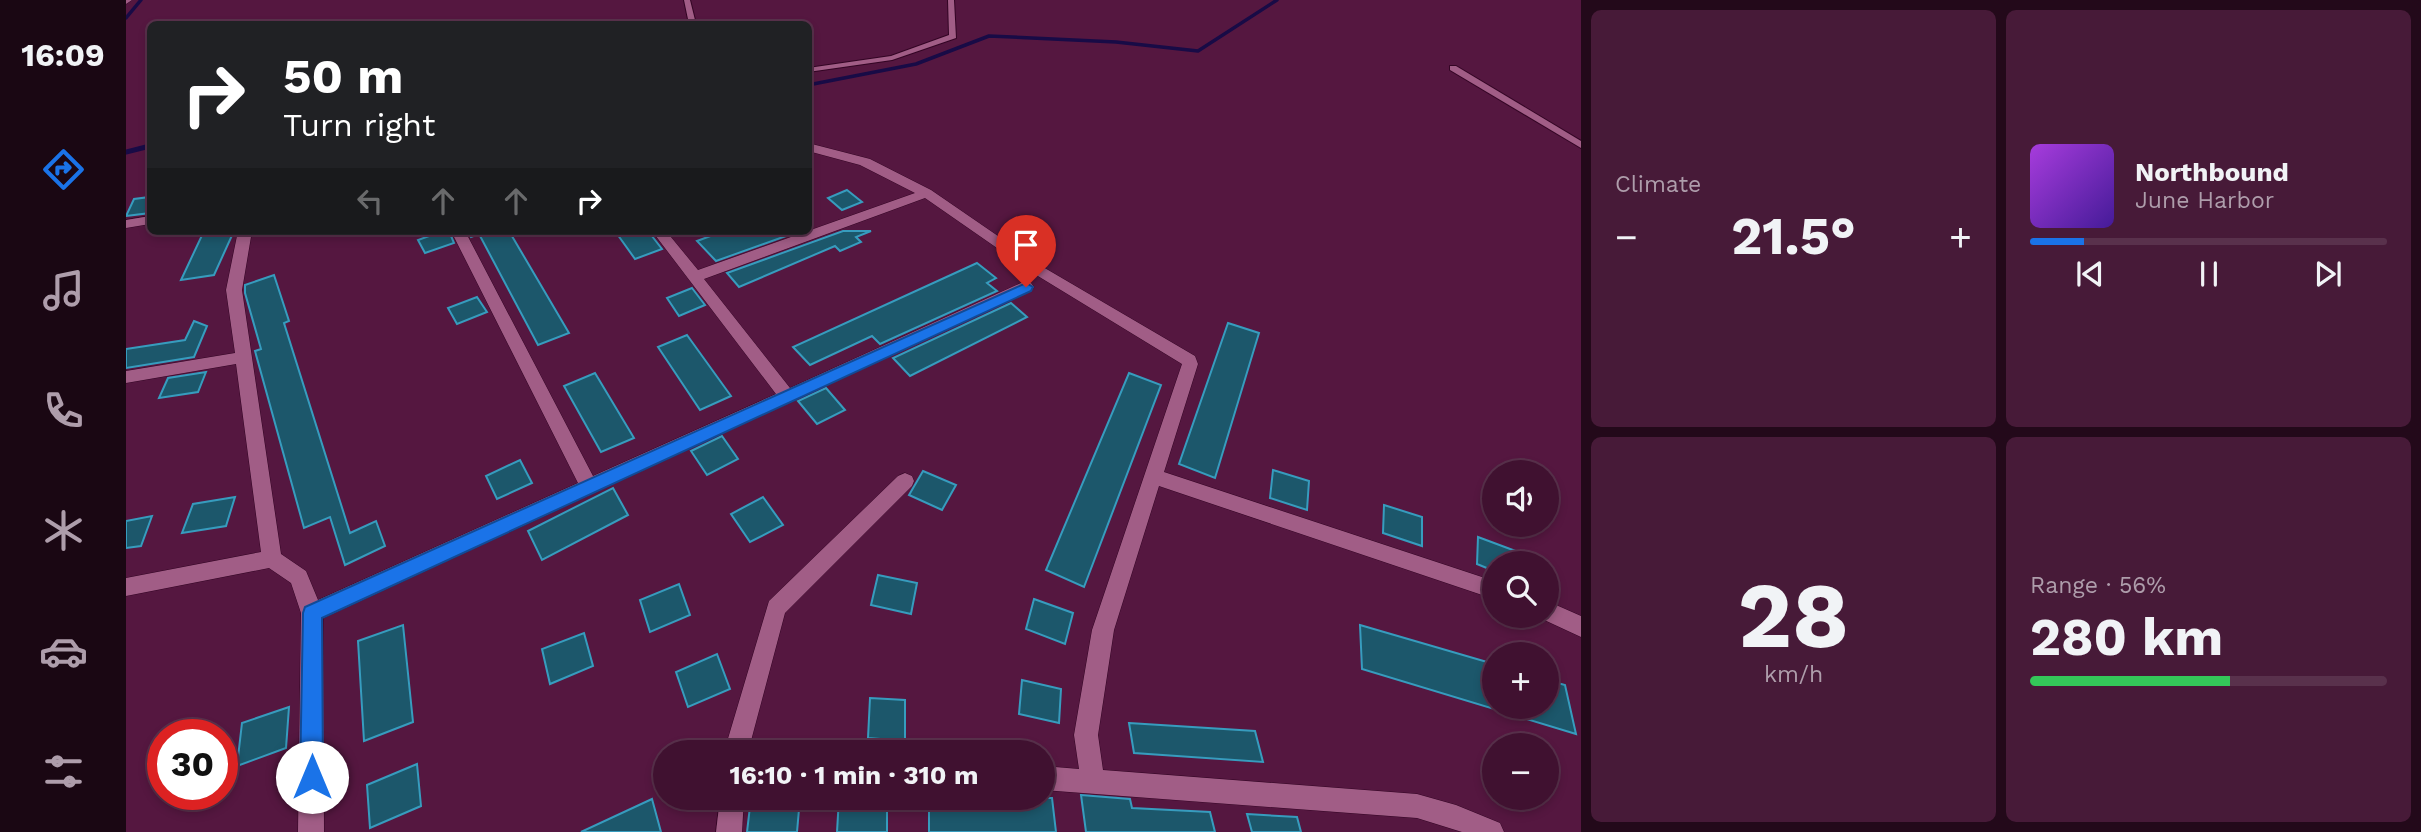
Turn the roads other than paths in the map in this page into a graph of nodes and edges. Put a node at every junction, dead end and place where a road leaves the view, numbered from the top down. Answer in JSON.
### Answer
{"nodes":[{"id":1,"x":687,"y":0,"type":"edge"},
{"id":2,"x":951,"y":0,"type":"edge"},
{"id":3,"x":692,"y":21,"type":"edge"},
{"id":4,"x":1453,"y":68,"type":"dead end"},
{"id":5,"x":812,"y":69,"type":"edge"},
{"id":6,"x":1581,"y":145,"type":"edge"},
{"id":7,"x":812,"y":148,"type":"edge"},
{"id":8,"x":926,"y":193,"type":"junction"},
{"id":9,"x":147,"y":220,"type":"edge"},
{"id":10,"x":126,"y":224,"type":"edge"},
{"id":11,"x":812,"y":234,"type":"edge"},
{"id":12,"x":244,"y":235,"type":"edge"},
{"id":13,"x":460,"y":235,"type":"edge"},
{"id":14,"x":662,"y":235,"type":"edge"},
{"id":15,"x":810,"y":235,"type":"edge"},
{"id":16,"x":697,"y":276,"type":"junction"},
{"id":17,"x":1026,"y":287,"type":"dead end"},
{"id":18,"x":243,"y":358,"type":"junction"},
{"id":19,"x":126,"y":377,"type":"edge"},
{"id":20,"x":786,"y":395,"type":"junction"},
{"id":21,"x":1152,"y":476,"type":"junction"},
{"id":22,"x":905,"y":481,"type":"dead end"},
{"id":23,"x":590,"y":488,"type":"junction"},
{"id":24,"x":272,"y":559,"type":"junction"},
{"id":25,"x":1482,"y":586,"type":"edge"},
{"id":26,"x":126,"y":587,"type":"edge"},
{"id":27,"x":312,"y":613,"type":"junction"},
{"id":28,"x":1559,"y":617,"type":"edge"},
{"id":29,"x":1581,"y":627,"type":"edge"},
{"id":30,"x":739,"y":740,"type":"edge"},
{"id":31,"x":1055,"y":779,"type":"edge"},
{"id":32,"x":1093,"y":782,"type":"junction"},
{"id":33,"x":731,"y":810,"type":"edge"},
{"id":34,"x":311,"y":832,"type":"edge"},
{"id":35,"x":729,"y":832,"type":"edge"},
{"id":36,"x":1491,"y":832,"type":"edge"}],
"edges":[{"from":1,"to":3,"type":"lane"},
{"from":2,"to":5,"type":"lane"},
{"from":4,"to":6,"type":"lane"},
{"from":7,"to":8,"type":"street"},
{"from":8,"to":11,"type":"street"},
{"from":8,"to":21,"type":"street"},
{"from":9,"to":10,"type":"street"},
{"from":12,"to":18,"type":"street"},
{"from":13,"to":23,"type":"street"},
{"from":14,"to":16,"type":"street"},
{"from":15,"to":16,"type":"street"},
{"from":16,"to":20,"type":"street"},
{"from":17,"to":20,"type":"street"},
{"from":18,"to":19,"type":"street"},
{"from":18,"to":24,"type":"street"},
{"from":20,"to":23,"type":"street"},
{"from":21,"to":25,"type":"street"},
{"from":21,"to":32,"type":"street"},
{"from":22,"to":30,"type":"street"},
{"from":23,"to":27,"type":"street"},
{"from":24,"to":26,"type":"street"},
{"from":24,"to":27,"type":"street"},
{"from":27,"to":34,"type":"street"},
{"from":28,"to":29,"type":"street"},
{"from":31,"to":32,"type":"street"},
{"from":32,"to":36,"type":"street"},
{"from":33,"to":35,"type":"street"}]}
